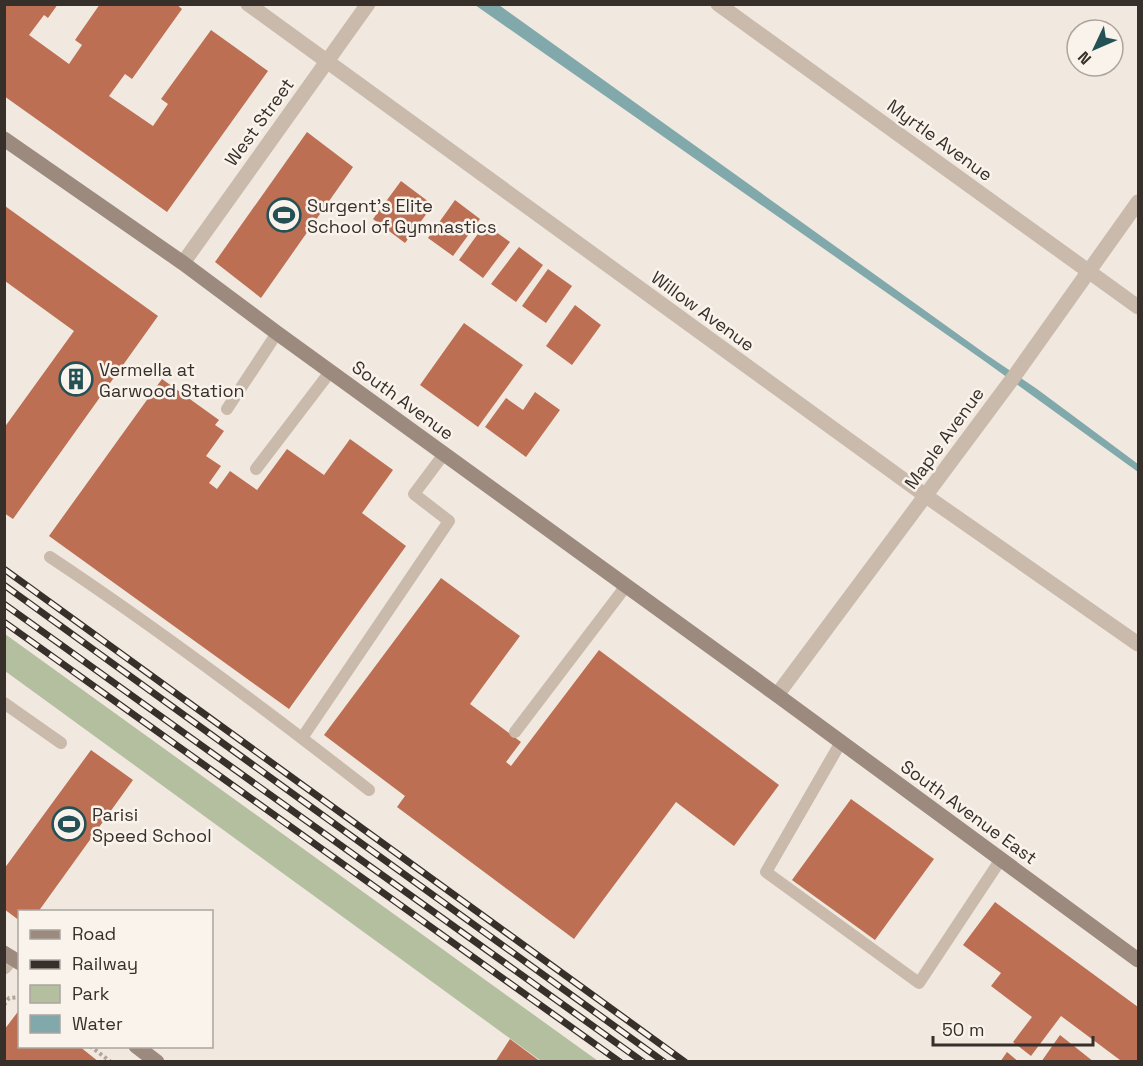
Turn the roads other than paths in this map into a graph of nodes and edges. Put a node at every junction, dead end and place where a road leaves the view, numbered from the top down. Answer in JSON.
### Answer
{"nodes":[{"id":1,"x":248,"y":4,"type":"edge"},
{"id":2,"x":368,"y":4,"type":"edge"},
{"id":3,"x":718,"y":4,"type":"edge"},
{"id":4,"x":327,"y":62,"type":"junction"},
{"id":5,"x":4,"y":139,"type":"edge"},
{"id":6,"x":1138,"y":202,"type":"edge"},
{"id":7,"x":183,"y":263,"type":"junction"},
{"id":8,"x":1090,"y":272,"type":"junction"},
{"id":9,"x":1138,"y":307,"type":"edge"},
{"id":10,"x":277,"y":333,"type":"junction"},
{"id":11,"x":330,"y":372,"type":"junction"},
{"id":12,"x":227,"y":409,"type":"dead end"},
{"id":13,"x":444,"y":454,"type":"junction"},
{"id":14,"x":256,"y":469,"type":"dead end"},
{"id":15,"x":926,"y":496,"type":"junction"},
{"id":16,"x":50,"y":557,"type":"dead end"},
{"id":17,"x":626,"y":586,"type":"junction"},
{"id":18,"x":1138,"y":644,"type":"edge"},
{"id":19,"x":777,"y":695,"type":"junction"},
{"id":20,"x":4,"y":703,"type":"edge"},
{"id":21,"x":515,"y":732,"type":"dead end"},
{"id":22,"x":302,"y":738,"type":"junction"},
{"id":23,"x":841,"y":742,"type":"junction"},
{"id":24,"x":61,"y":743,"type":"dead end"},
{"id":25,"x":369,"y":790,"type":"dead end"},
{"id":26,"x":1001,"y":859,"type":"junction"},
{"id":27,"x":1138,"y":960,"type":"edge"},
{"id":28,"x":137,"y":1048,"type":"edge"},
{"id":29,"x":157,"y":1062,"type":"edge"}],
"edges":[{"from":1,"to":4,"type":"street","name":"Willow Avenue"},
{"from":2,"to":4,"type":"street","name":"West Street"},
{"from":3,"to":8,"type":"street","name":"Myrtle Avenue"},
{"from":4,"to":7,"type":"street","name":"West Street"},
{"from":4,"to":15,"type":"street","name":"Willow Avenue"},
{"from":5,"to":7,"type":"main road","name":"South Avenue"},
{"from":6,"to":8,"type":"street","name":"Maple Avenue"},
{"from":7,"to":10,"type":"main road","name":"South Avenue"},
{"from":8,"to":9,"type":"street","name":"Myrtle Avenue"},
{"from":8,"to":15,"type":"street","name":"Maple Avenue"},
{"from":10,"to":11,"type":"main road","name":"South Avenue"},
{"from":10,"to":12,"type":"lane"},
{"from":11,"to":13,"type":"main road","name":"South Avenue"},
{"from":11,"to":14,"type":"lane"},
{"from":13,"to":17,"type":"main road","name":"South Avenue"},
{"from":13,"to":22,"type":"lane"},
{"from":15,"to":18,"type":"street","name":"Willow Avenue"},
{"from":15,"to":19,"type":"street","name":"Maple Avenue"},
{"from":16,"to":22,"type":"lane"},
{"from":17,"to":19,"type":"main road","name":"South Avenue"},
{"from":17,"to":21,"type":"lane"},
{"from":19,"to":23,"type":"main road","name":"South Avenue East"},
{"from":20,"to":24,"type":"lane"},
{"from":22,"to":25,"type":"lane"},
{"from":23,"to":26,"type":"main road","name":"South Avenue East"},
{"from":23,"to":26,"type":"lane"},
{"from":26,"to":27,"type":"main road","name":"South Avenue East"},
{"from":28,"to":29,"type":"main road"}]}
